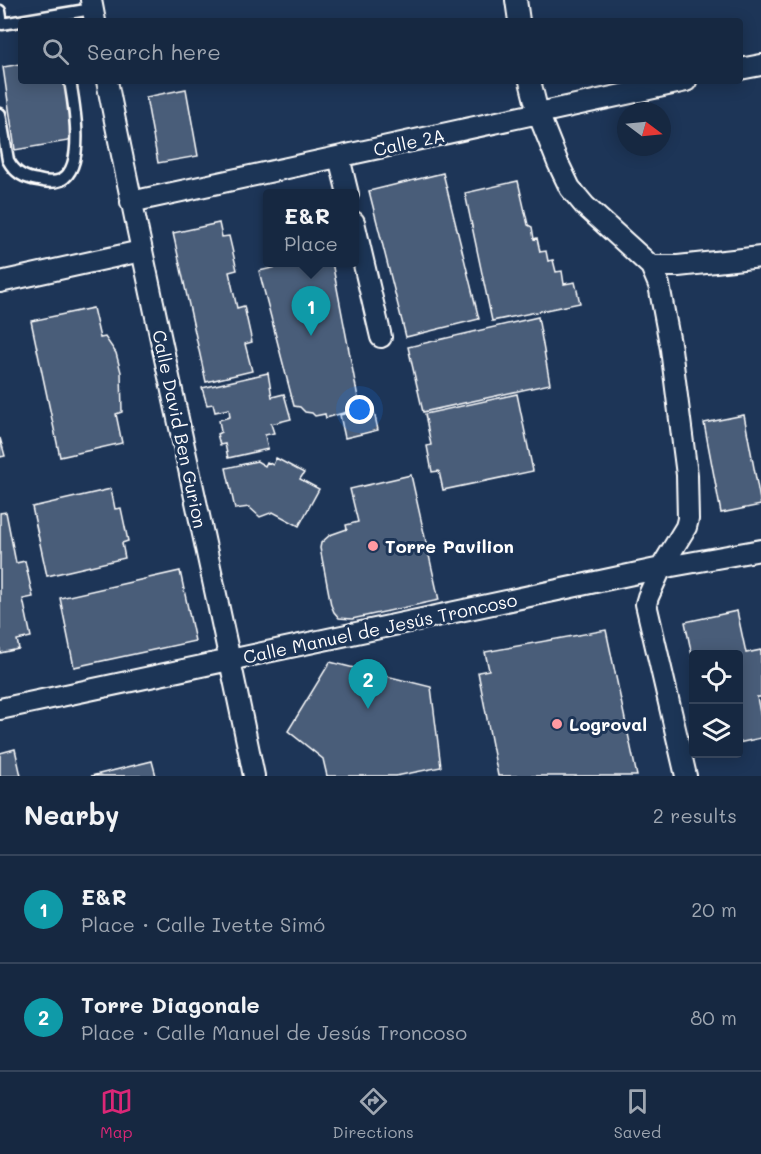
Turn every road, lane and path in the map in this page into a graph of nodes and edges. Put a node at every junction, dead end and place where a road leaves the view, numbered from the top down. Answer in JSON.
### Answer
{"nodes":[{"id":1,"x":516,"y":0,"type":"edge"},
{"id":2,"x":93,"y":10,"type":"edge"},
{"id":3,"x":0,"y":11,"type":"edge"},
{"id":4,"x":60,"y":18,"type":"edge"},
{"id":5,"x":519,"y":18,"type":"edge"},
{"id":6,"x":18,"y":22,"type":"edge"},
{"id":7,"x":1,"y":24,"type":"edge"},
{"id":8,"x":761,"y":65,"type":"edge"},
{"id":9,"x":743,"y":68,"type":"edge"},
{"id":10,"x":71,"y":84,"type":"edge"},
{"id":11,"x":108,"y":84,"type":"edge"},
{"id":12,"x":531,"y":84,"type":"edge"},
{"id":13,"x":672,"y":84,"type":"edge"},
{"id":14,"x":538,"y":113,"type":"junction"},
{"id":15,"x":0,"y":114,"type":"edge"},
{"id":16,"x":339,"y":157,"type":"junction"},
{"id":17,"x":347,"y":189,"type":"edge"},
{"id":18,"x":131,"y":202,"type":"junction"},
{"id":19,"x":359,"y":243,"type":"edge"},
{"id":20,"x":141,"y":251,"type":"junction"},
{"id":21,"x":761,"y":257,"type":"edge"},
{"id":22,"x":651,"y":266,"type":"junction"},
{"id":23,"x":0,"y":282,"type":"edge"},
{"id":24,"x":381,"y":336,"type":"dead end"},
{"id":25,"x":761,"y":550,"type":"edge"},
{"id":26,"x":661,"y":568,"type":"junction"},
{"id":27,"x":230,"y":660,"type":"junction"},
{"id":28,"x":0,"y":709,"type":"edge"},
{"id":29,"x":254,"y":776,"type":"edge"},
{"id":30,"x":686,"y":776,"type":"edge"}],
"edges":[{"from":1,"to":5,"type":"street"},
{"from":2,"to":4,"type":"lane"},
{"from":3,"to":7,"type":"lane"},
{"from":6,"to":7,"type":"lane"},
{"from":8,"to":9,"type":"street"},
{"from":10,"to":15,"type":"lane"},
{"from":11,"to":18,"type":"street","name":"Calle David Ben Gurion"},
{"from":12,"to":14,"type":"street"},
{"from":13,"to":14,"type":"street","name":"Calle 2A"},
{"from":14,"to":16,"type":"street","name":"Calle 2A"},
{"from":14,"to":22,"type":"street"},
{"from":16,"to":17,"type":"street"},
{"from":16,"to":18,"type":"street","name":"Calle 2A"},
{"from":18,"to":20,"type":"street","name":"Calle David Ben Gurion"},
{"from":19,"to":24,"type":"street"},
{"from":20,"to":23,"type":"street"},
{"from":20,"to":27,"type":"street","name":"Calle David Ben Gurion"},
{"from":21,"to":22,"type":"street"},
{"from":22,"to":26,"type":"street"},
{"from":25,"to":26,"type":"street","name":"Calle Manuel de Jesús Troncoso"},
{"from":26,"to":27,"type":"street","name":"Calle Manuel de Jesús Troncoso"},
{"from":26,"to":30,"type":"street"},
{"from":27,"to":28,"type":"street","name":"Calle Manuel de Jesús Troncoso"},
{"from":27,"to":29,"type":"street","name":"Calle David Ben Gurion"}]}
